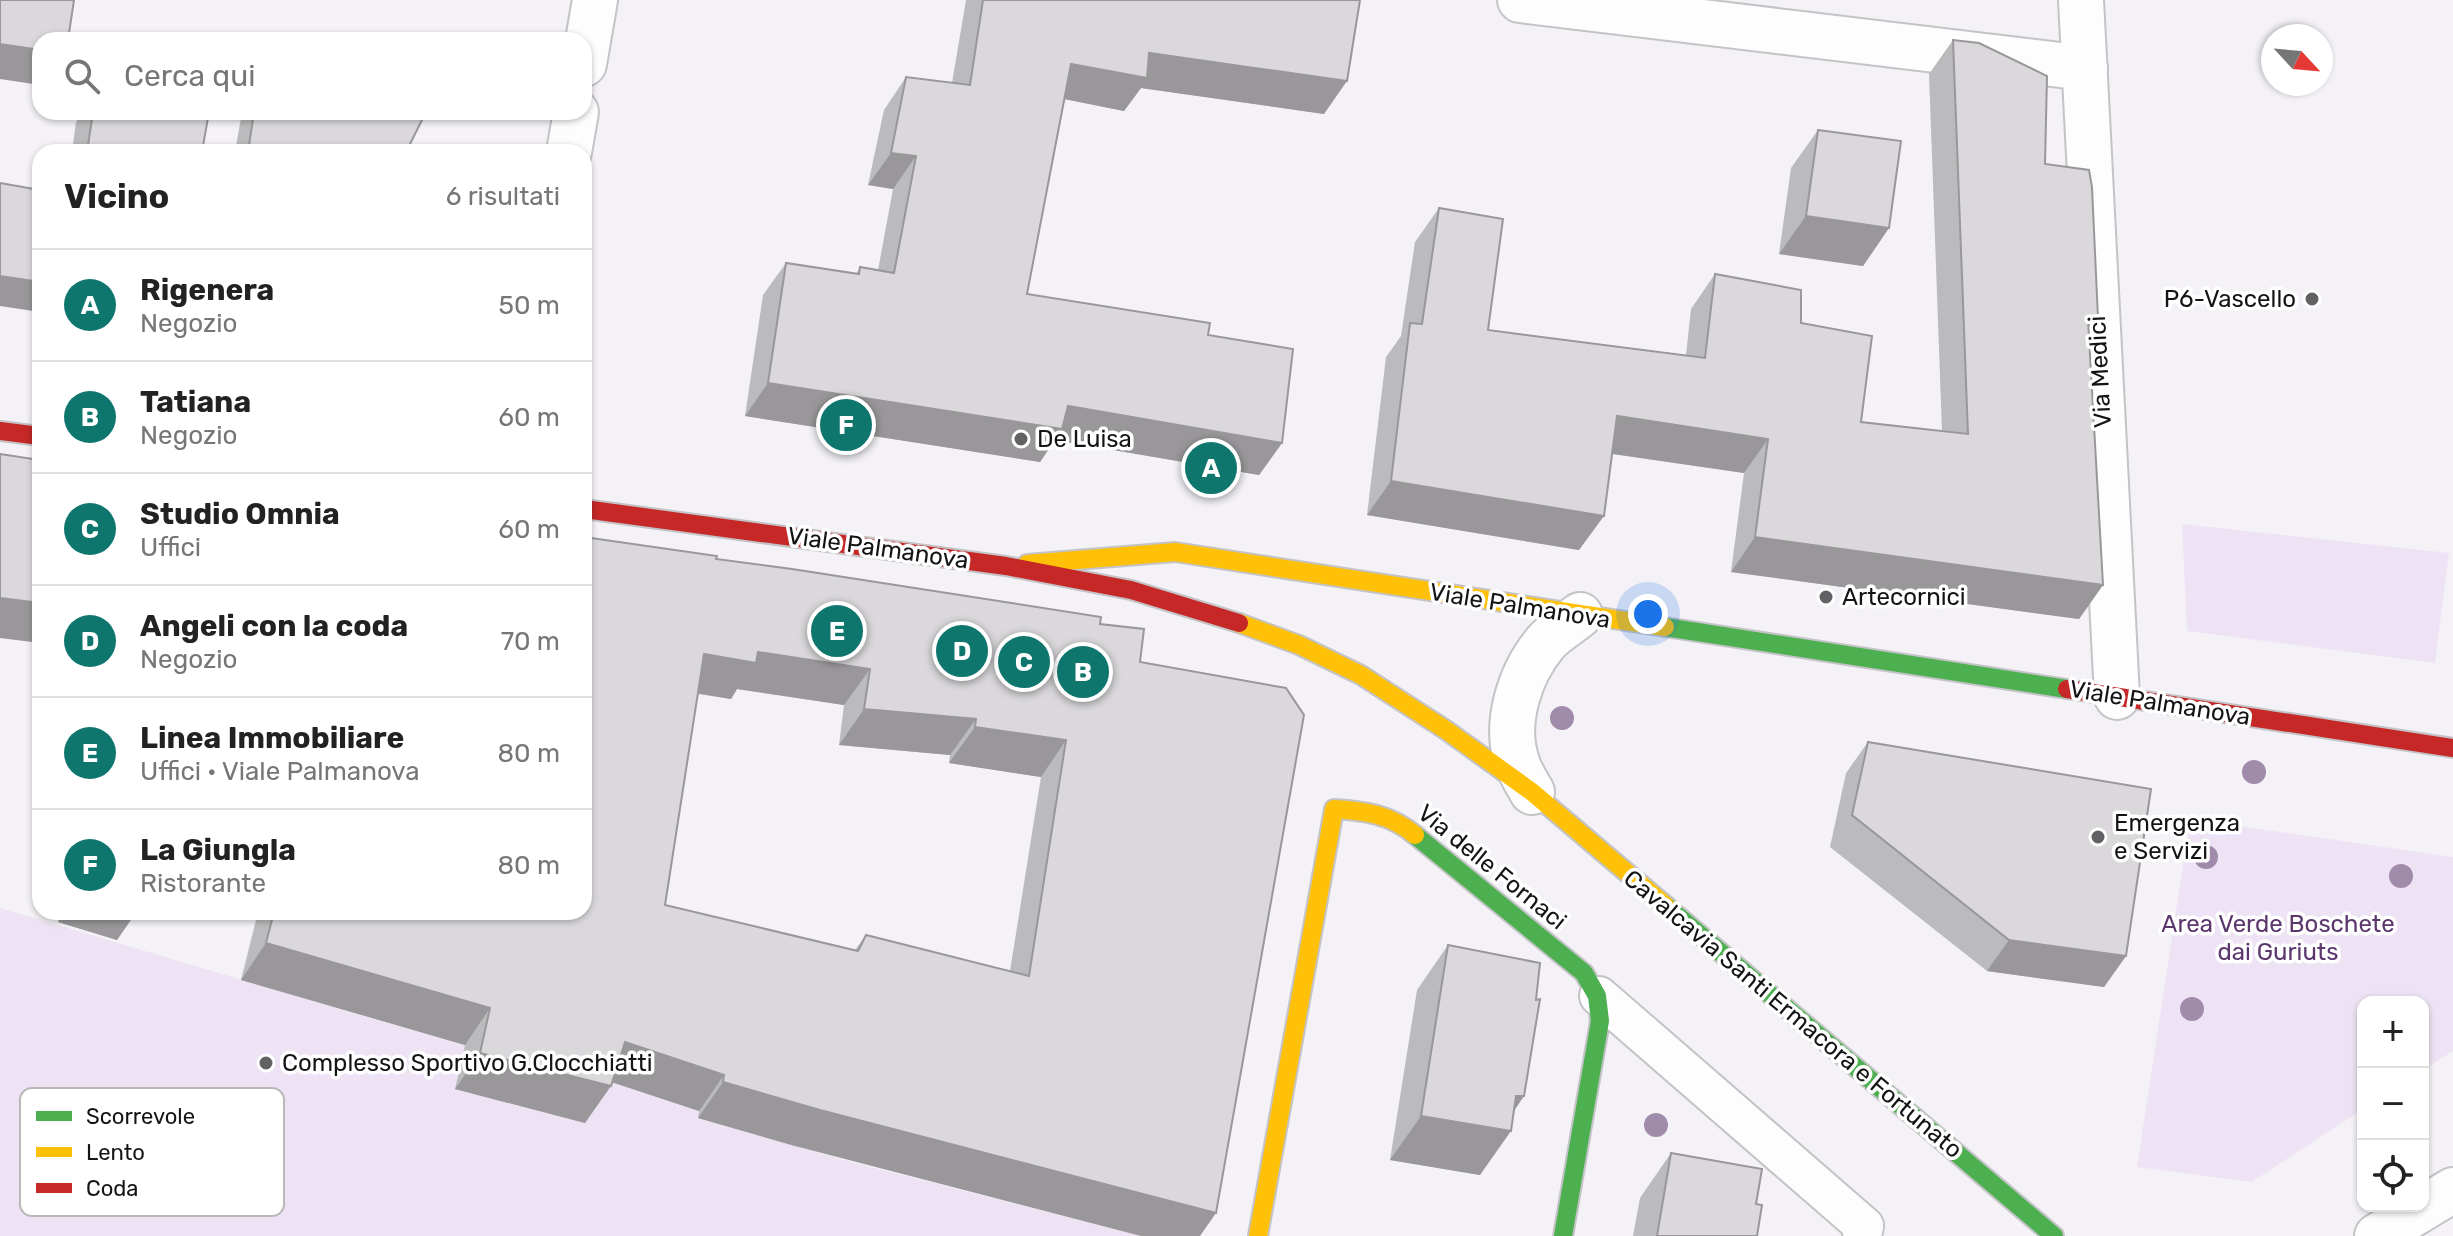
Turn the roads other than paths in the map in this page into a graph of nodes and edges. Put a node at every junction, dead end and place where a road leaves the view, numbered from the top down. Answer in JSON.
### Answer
{"nodes":[{"id":1,"x":595,"y":0,"type":"edge"},
{"id":2,"x":1520,"y":0,"type":"edge"},
{"id":3,"x":2081,"y":0,"type":"edge"},
{"id":4,"x":590,"y":32,"type":"edge"},
{"id":5,"x":2085,"y":68,"type":"junction"},
{"id":6,"x":575,"y":120,"type":"edge"},
{"id":7,"x":570,"y":144,"type":"edge"},
{"id":8,"x":0,"y":431,"type":"edge"},
{"id":9,"x":32,"y":435,"type":"edge"},
{"id":10,"x":592,"y":510,"type":"edge"},
{"id":11,"x":1006,"y":566,"type":"junction"},
{"id":12,"x":1580,"y":615,"type":"junction"},
{"id":13,"x":2117,"y":697,"type":"junction"},
{"id":14,"x":2453,"y":748,"type":"edge"},
{"id":15,"x":1532,"y":792,"type":"junction"},
{"id":16,"x":1599,"y":996,"type":"junction"},
{"id":17,"x":2453,"y":1190,"type":"edge"},
{"id":18,"x":1258,"y":1236,"type":"edge"},
{"id":19,"x":1563,"y":1236,"type":"edge"},
{"id":20,"x":1862,"y":1236,"type":"edge"},
{"id":21,"x":2054,"y":1236,"type":"edge"},
{"id":22,"x":2377,"y":1236,"type":"edge"}],
"edges":[{"from":1,"to":4,"type":"street"},
{"from":2,"to":5,"type":"street"},
{"from":3,"to":5,"type":"street","name":"Via Medici"},
{"from":5,"to":13,"type":"street","name":"Via Medici"},
{"from":6,"to":7,"type":"street"},
{"from":8,"to":9,"type":"street"},
{"from":10,"to":11,"type":"street","name":"Viale Palmanova"},
{"from":11,"to":12,"type":"street","name":"Viale Palmanova"},
{"from":11,"to":15,"type":"street","name":"Cavalcavia Santi Ermacora e Fortunato"},
{"from":12,"to":13,"type":"street","name":"Viale Palmanova"},
{"from":12,"to":15,"type":"street","name":"Cavalcavia Santi Ermacora e Fortunato"},
{"from":13,"to":14,"type":"street","name":"Viale Palmanova"},
{"from":15,"to":21,"type":"street","name":"Cavalcavia Santi Ermacora e Fortunato"},
{"from":16,"to":18,"type":"street","name":"Via delle Fornaci"},
{"from":16,"to":19,"type":"street"},
{"from":16,"to":20,"type":"lane"},
{"from":17,"to":22,"type":"street"}]}
